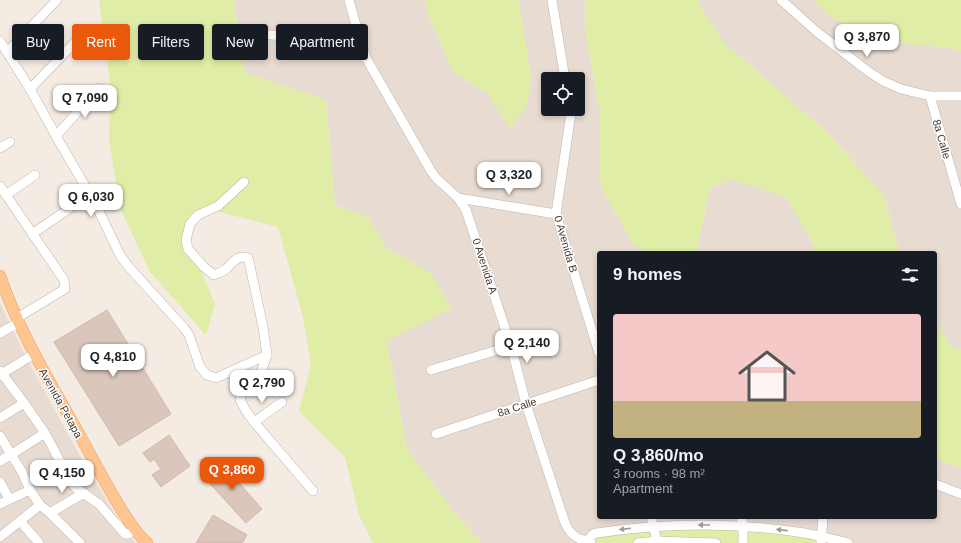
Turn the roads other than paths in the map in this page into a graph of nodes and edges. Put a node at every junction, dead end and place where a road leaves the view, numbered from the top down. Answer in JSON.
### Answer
{"nodes":[{"id":1,"x":57,"y":0,"type":"edge"},
{"id":2,"x":349,"y":0,"type":"edge"},
{"id":3,"x":552,"y":0,"type":"edge"},
{"id":4,"x":781,"y":0,"type":"edge"},
{"id":5,"x":356,"y":24,"type":"edge"},
{"id":6,"x":270,"y":35,"type":"dead end"},
{"id":7,"x":276,"y":35,"type":"edge"},
{"id":8,"x":0,"y":41,"type":"edge"},
{"id":9,"x":72,"y":45,"type":"edge"},
{"id":10,"x":7,"y":52,"type":"junction"},
{"id":11,"x":367,"y":60,"type":"edge"},
{"id":12,"x":564,"y":72,"type":"edge"},
{"id":13,"x":99,"y":88,"type":"dead end"},
{"id":14,"x":30,"y":89,"type":"junction"},
{"id":15,"x":930,"y":96,"type":"junction"},
{"id":16,"x":961,"y":96,"type":"edge"},
{"id":17,"x":571,"y":116,"type":"edge"},
{"id":18,"x":56,"y":136,"type":"junction"},
{"id":19,"x":10,"y":142,"type":"dead end"},
{"id":20,"x":0,"y":148,"type":"edge"},
{"id":21,"x":35,"y":175,"type":"dead end"},
{"id":22,"x":244,"y":182,"type":"dead end"},
{"id":23,"x":0,"y":186,"type":"edge"},
{"id":24,"x":6,"y":195,"type":"junction"},
{"id":25,"x":458,"y":198,"type":"junction"},
{"id":26,"x":961,"y":204,"type":"edge"},
{"id":27,"x":70,"y":208,"type":"dead end"},
{"id":28,"x":556,"y":214,"type":"junction"},
{"id":29,"x":32,"y":234,"type":"junction"},
{"id":30,"x":0,"y":276,"type":"edge"},
{"id":31,"x":18,"y":320,"type":"junction"},
{"id":32,"x":0,"y":333,"type":"edge"},
{"id":33,"x":511,"y":346,"type":"junction"},
{"id":34,"x":597,"y":347,"type":"edge"},
{"id":35,"x":34,"y":354,"type":"junction"},
{"id":36,"x":268,"y":355,"type":"junction"},
{"id":37,"x":431,"y":370,"type":"dead end"},
{"id":38,"x":1,"y":373,"type":"edge"},
{"id":39,"x":597,"y":381,"type":"edge"},
{"id":40,"x":282,"y":402,"type":"dead end"},
{"id":41,"x":24,"y":403,"type":"junction"},
{"id":42,"x":526,"y":404,"type":"junction"},
{"id":43,"x":0,"y":418,"type":"edge"},
{"id":44,"x":254,"y":422,"type":"junction"},
{"id":45,"x":45,"y":433,"type":"junction"},
{"id":46,"x":436,"y":434,"type":"dead end"},
{"id":47,"x":0,"y":436,"type":"edge"},
{"id":48,"x":12,"y":454,"type":"junction"},
{"id":49,"x":0,"y":461,"type":"edge"},
{"id":50,"x":0,"y":482,"type":"edge"},
{"id":51,"x":937,"y":485,"type":"edge"},
{"id":52,"x":30,"y":490,"type":"junction"},
{"id":53,"x":313,"y":491,"type":"dead end"},
{"id":54,"x":84,"y":493,"type":"junction"},
{"id":55,"x":961,"y":494,"type":"edge"},
{"id":56,"x":113,"y":496,"type":"junction"},
{"id":57,"x":9,"y":499,"type":"junction"},
{"id":58,"x":0,"y":504,"type":"edge"},
{"id":59,"x":98,"y":504,"type":"junction"},
{"id":60,"x":40,"y":505,"type":"junction"},
{"id":61,"x":50,"y":513,"type":"junction"},
{"id":62,"x":823,"y":519,"type":"edge"},
{"id":63,"x":20,"y":521,"type":"junction"},
{"id":64,"x":652,"y":521,"type":"edge"},
{"id":65,"x":742,"y":521,"type":"edge"},
{"id":66,"x":135,"y":530,"type":"junction"},
{"id":67,"x":0,"y":537,"type":"edge"},
{"id":68,"x":821,"y":540,"type":"edge"},
{"id":69,"x":590,"y":541,"type":"edge"},
{"id":70,"x":657,"y":541,"type":"junction"},
{"id":71,"x":39,"y":543,"type":"edge"},
{"id":72,"x":80,"y":543,"type":"edge"},
{"id":73,"x":147,"y":543,"type":"edge"},
{"id":74,"x":638,"y":543,"type":"edge"},
{"id":75,"x":716,"y":543,"type":"edge"},
{"id":76,"x":743,"y":543,"type":"edge"},
{"id":77,"x":848,"y":543,"type":"edge"}],
"edges":[{"from":1,"to":10,"type":"street"},
{"from":2,"to":5,"type":"street","name":"0 Avenida A"},
{"from":3,"to":12,"type":"street"},
{"from":4,"to":15,"type":"street"},
{"from":6,"to":7,"type":"street"},
{"from":8,"to":10,"type":"street"},
{"from":9,"to":14,"type":"street"},
{"from":10,"to":14,"type":"street"},
{"from":11,"to":25,"type":"street","name":"0 Avenida A"},
{"from":13,"to":18,"type":"street"},
{"from":14,"to":18,"type":"street"},
{"from":15,"to":16,"type":"street"},
{"from":15,"to":26,"type":"street","name":"8a Calle"},
{"from":17,"to":28,"type":"street","name":"0 Avenida B"},
{"from":18,"to":36,"type":"street"},
{"from":19,"to":20,"type":"street"},
{"from":21,"to":24,"type":"street"},
{"from":22,"to":36,"type":"street"},
{"from":23,"to":24,"type":"street"},
{"from":24,"to":29,"type":"street"},
{"from":25,"to":28,"type":"street"},
{"from":25,"to":33,"type":"street","name":"0 Avenida A"},
{"from":27,"to":29,"type":"street"},
{"from":28,"to":34,"type":"street","name":"0 Avenida B"},
{"from":29,"to":31,"type":"street"},
{"from":30,"to":31,"type":"main road","name":"Avenida Petapa"},
{"from":31,"to":32,"type":"street"},
{"from":31,"to":35,"type":"main road","name":"Avenida Petapa"},
{"from":33,"to":37,"type":"street"},
{"from":33,"to":42,"type":"street","name":"0 Avenida A"},
{"from":35,"to":38,"type":"street"},
{"from":35,"to":56,"type":"main road","name":"Avenida Petapa"},
{"from":36,"to":44,"type":"street"},
{"from":38,"to":41,"type":"street"},
{"from":39,"to":42,"type":"street","name":"8a Calle"},
{"from":40,"to":44,"type":"street"},
{"from":41,"to":43,"type":"street"},
{"from":41,"to":45,"type":"street"},
{"from":42,"to":46,"type":"street","name":"8a Calle"},
{"from":42,"to":69,"type":"street","name":"0 Avenida A"},
{"from":44,"to":53,"type":"street"},
{"from":45,"to":48,"type":"street"},
{"from":45,"to":54,"type":"street"},
{"from":47,"to":48,"type":"street"},
{"from":48,"to":49,"type":"street"},
{"from":48,"to":52,"type":"street"},
{"from":50,"to":57,"type":"street"},
{"from":51,"to":55,"type":"street"},
{"from":52,"to":57,"type":"street"},
{"from":52,"to":60,"type":"street"},
{"from":54,"to":59,"type":"street"},
{"from":54,"to":61,"type":"street"},
{"from":56,"to":59,"type":"street"},
{"from":56,"to":66,"type":"main road","name":"Avenida Petapa"},
{"from":57,"to":58,"type":"street"},
{"from":59,"to":66,"type":"street"},
{"from":60,"to":61,"type":"street"},
{"from":60,"to":63,"type":"street"},
{"from":61,"to":72,"type":"street"},
{"from":62,"to":68,"type":"street"},
{"from":63,"to":67,"type":"street"},
{"from":63,"to":71,"type":"street"},
{"from":65,"to":64,"type":"street","one_way":true},
{"from":64,"to":69,"type":"street","one_way":true},
{"from":64,"to":70,"type":"street"},
{"from":68,"to":65,"type":"street","one_way":true},
{"from":65,"to":76,"type":"street"},
{"from":66,"to":73,"type":"main road","name":"Avenida Petapa"},
{"from":68,"to":77,"type":"street"},
{"from":70,"to":74,"type":"street"},
{"from":70,"to":75,"type":"street"}]}
